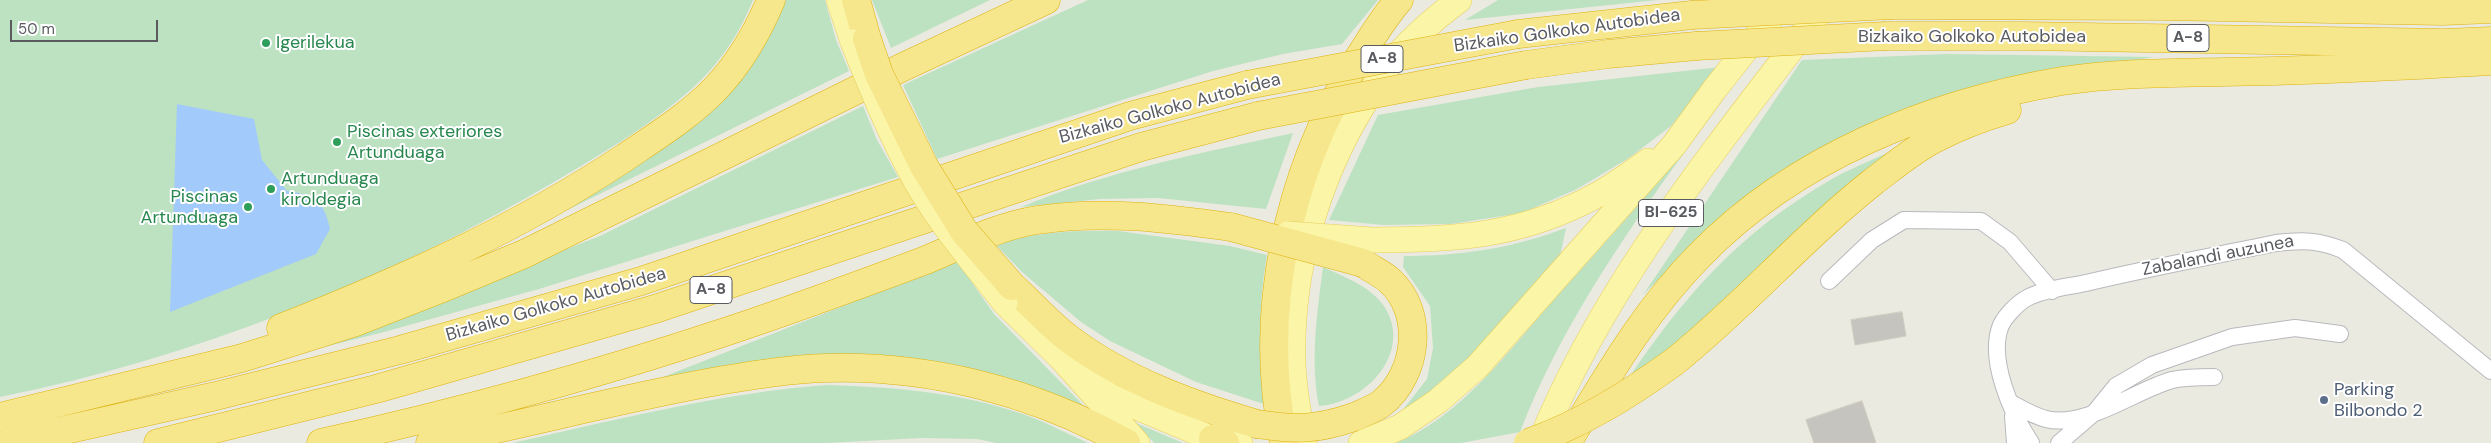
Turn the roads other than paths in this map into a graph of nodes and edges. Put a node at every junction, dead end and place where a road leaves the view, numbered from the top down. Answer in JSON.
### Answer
{"nodes":[{"id":1,"x":771,"y":0,"type":"edge"},
{"id":2,"x":839,"y":0,"type":"edge"},
{"id":3,"x":856,"y":0,"type":"edge"},
{"id":4,"x":1020,"y":0,"type":"edge"},
{"id":5,"x":1046,"y":0,"type":"edge"},
{"id":6,"x":1399,"y":0,"type":"edge"},
{"id":7,"x":1459,"y":0,"type":"edge"},
{"id":8,"x":1786,"y":0,"type":"edge"},
{"id":9,"x":1829,"y":0,"type":"edge"},
{"id":10,"x":2491,"y":9,"type":"edge"},
{"id":11,"x":860,"y":40,"type":"junction"},
{"id":12,"x":2491,"y":41,"type":"edge"},
{"id":13,"x":2491,"y":61,"type":"edge"},
{"id":14,"x":903,"y":67,"type":"junction"},
{"id":15,"x":2224,"y":72,"type":"junction"},
{"id":16,"x":1674,"y":145,"type":"junction"},
{"id":17,"x":1368,"y":252,"type":"junction"},
{"id":18,"x":1829,"y":281,"type":"dead end"},
{"id":19,"x":2052,"y":291,"type":"junction"},
{"id":20,"x":1009,"y":294,"type":"junction"},
{"id":21,"x":2340,"y":334,"type":"dead end"},
{"id":22,"x":1061,"y":358,"type":"junction"},
{"id":23,"x":2491,"y":371,"type":"edge"},
{"id":24,"x":2214,"y":377,"type":"dead end"},
{"id":25,"x":94,"y":394,"type":"junction"},
{"id":26,"x":2011,"y":404,"type":"junction"},
{"id":27,"x":2094,"y":413,"type":"junction"},
{"id":28,"x":0,"y":417,"type":"edge"},
{"id":29,"x":1358,"y":430,"type":"edge"},
{"id":30,"x":1248,"y":433,"type":"edge"},
{"id":31,"x":1219,"y":441,"type":"edge"},
{"id":32,"x":8,"y":443,"type":"edge"},
{"id":33,"x":158,"y":443,"type":"edge"},
{"id":34,"x":321,"y":443,"type":"edge"},
{"id":35,"x":430,"y":443,"type":"edge"},
{"id":36,"x":1126,"y":443,"type":"edge"},
{"id":37,"x":1137,"y":443,"type":"edge"},
{"id":38,"x":1284,"y":443,"type":"edge"},
{"id":39,"x":1304,"y":443,"type":"edge"},
{"id":40,"x":1528,"y":443,"type":"edge"},
{"id":41,"x":1540,"y":443,"type":"edge"},
{"id":42,"x":1567,"y":443,"type":"edge"},
{"id":43,"x":2014,"y":443,"type":"edge"},
{"id":44,"x":2031,"y":443,"type":"edge"},
{"id":45,"x":2059,"y":443,"type":"edge"}],
"edges":[{"from":1,"to":25,"type":"highway"},
{"from":2,"to":11,"type":"main road"},
{"from":3,"to":11,"type":"highway"},
{"from":4,"to":14,"type":"highway"},
{"from":5,"to":14,"type":"highway"},
{"from":6,"to":38,"type":"highway"},
{"from":7,"to":39,"type":"main road"},
{"from":8,"to":16,"type":"main road"},
{"from":9,"to":41,"type":"main road","number":"BI-625"},
{"from":10,"to":32,"type":"highway","name":"Bizkaiko Golkoko Autobidea","number":"A-8","bridge":true},
{"from":11,"to":20,"type":"highway","bridge":true},
{"from":12,"to":33,"type":"highway","name":"Bizkaiko Golkoko Autobidea","number":"A-8","bridge":true},
{"from":13,"to":15,"type":"highway"},
{"from":14,"to":25,"type":"highway"},
{"from":15,"to":40,"type":"highway","bridge":true},
{"from":15,"to":42,"type":"highway"},
{"from":16,"to":17,"type":"main road"},
{"from":16,"to":29,"type":"main road"},
{"from":17,"to":29,"type":"highway"},
{"from":17,"to":34,"type":"highway","bridge":true},
{"from":18,"to":19,"type":"street"},
{"from":19,"to":23,"type":"street","name":"Zabalandi auzunea"},
{"from":19,"to":26,"type":"street","name":"Zabalandi auzunea"},
{"from":20,"to":22,"type":"main road"},
{"from":20,"to":30,"type":"highway"},
{"from":21,"to":27,"type":"street"},
{"from":22,"to":31,"type":"main road"},
{"from":22,"to":37,"type":"main road"},
{"from":24,"to":27,"type":"street"},
{"from":25,"to":28,"type":"highway"},
{"from":26,"to":27,"type":"street"},
{"from":26,"to":43,"type":"street","name":"Zabalandi auzunea"},
{"from":26,"to":44,"type":"street","name":"Zabalandi auzunea"},
{"from":27,"to":45,"type":"street"},
{"from":29,"to":30,"type":"highway","bridge":true},
{"from":30,"to":31,"type":"main road"},
{"from":35,"to":36,"type":"highway"}]}
